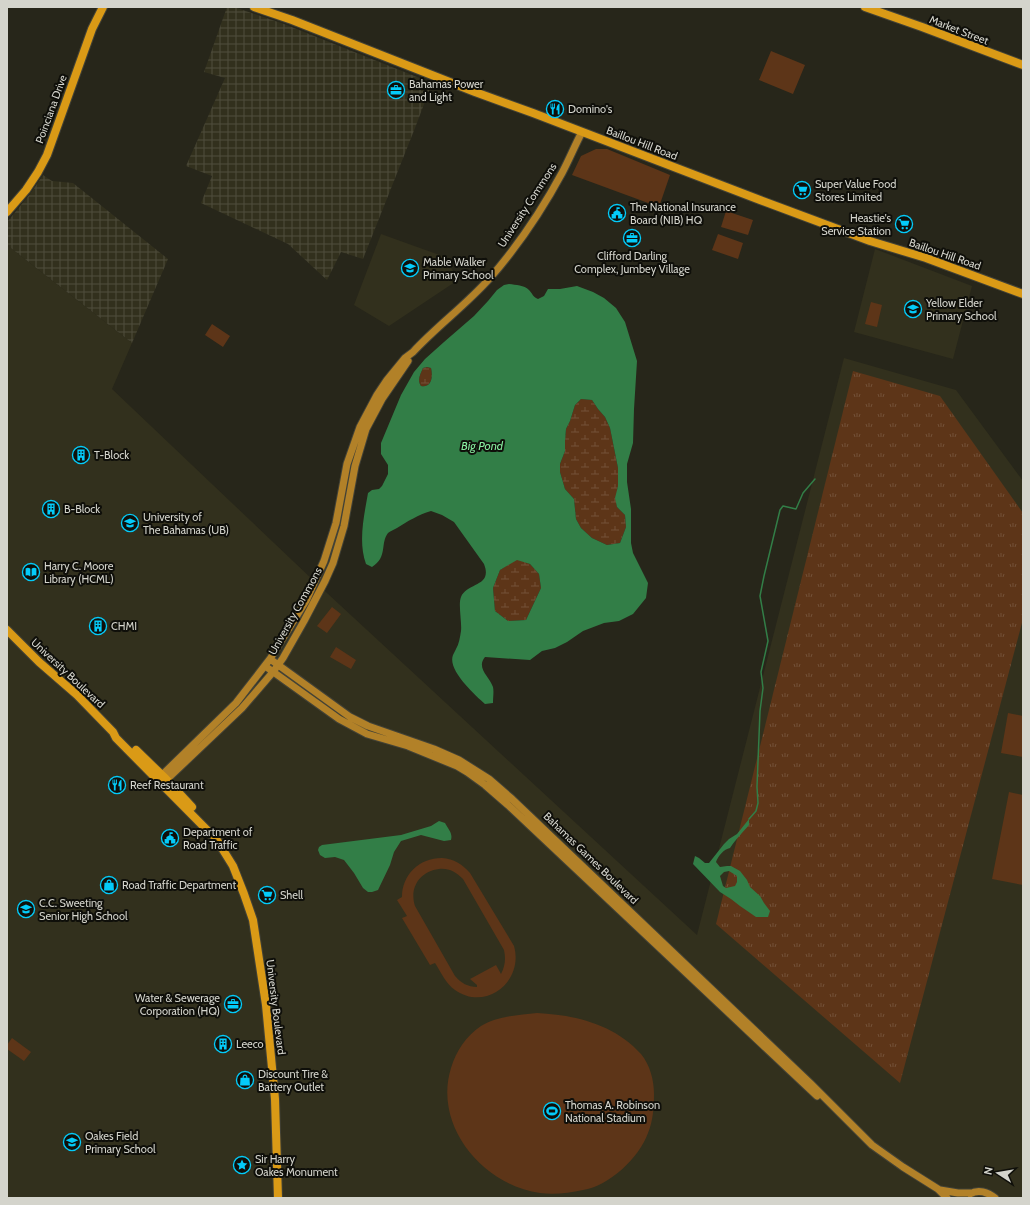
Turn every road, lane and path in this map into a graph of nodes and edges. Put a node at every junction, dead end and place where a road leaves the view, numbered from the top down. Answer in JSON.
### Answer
{"nodes":[{"id":1,"x":103,"y":7,"type":"edge"},
{"id":2,"x":254,"y":7,"type":"edge"},
{"id":3,"x":865,"y":7,"type":"edge"},
{"id":4,"x":1023,"y":65,"type":"edge"},
{"id":5,"x":582,"y":132,"type":"junction"},
{"id":6,"x":7,"y":212,"type":"edge"},
{"id":7,"x":1023,"y":294,"type":"edge"},
{"id":8,"x":413,"y":352,"type":"junction"},
{"id":9,"x":7,"y":630,"type":"edge"},
{"id":10,"x":270,"y":659,"type":"junction"},
{"id":11,"x":278,"y":665,"type":"junction"},
{"id":12,"x":265,"y":666,"type":"junction"},
{"id":13,"x":273,"y":672,"type":"junction"},
{"id":14,"x":379,"y":730,"type":"junction"},
{"id":15,"x":375,"y":737,"type":"junction"},
{"id":16,"x":162,"y":779,"type":"junction"},
{"id":17,"x":857,"y":1130,"type":"junction"},
{"id":18,"x":938,"y":1189,"type":"junction"},
{"id":19,"x":972,"y":1193,"type":"junction"},
{"id":20,"x":278,"y":1198,"type":"edge"},
{"id":21,"x":947,"y":1198,"type":"edge"},
{"id":22,"x":965,"y":1198,"type":"edge"},
{"id":23,"x":995,"y":1198,"type":"edge"}],
"edges":[{"from":1,"to":6,"type":"main road","name":"Poinciana Drive"},
{"from":2,"to":5,"type":"main road","name":"Baillou Hill Road"},
{"from":3,"to":4,"type":"main road","name":"Market Street"},
{"from":5,"to":7,"type":"main road","name":"Baillou Hill Road"},
{"from":5,"to":8,"type":"main road","name":"University Commons"},
{"from":8,"to":10,"type":"main road","name":"University Commons"},
{"from":8,"to":11,"type":"main road","name":"University Commons"},
{"from":9,"to":16,"type":"main road","name":"University Boulevard"},
{"from":10,"to":11,"type":"main road","name":"Bahamas Games Boulevard"},
{"from":10,"to":12,"type":"main road","name":"University Commons"},
{"from":11,"to":13,"type":"main road","name":"University Commons"},
{"from":11,"to":14,"type":"main road","name":"Bahamas Games Boulevard"},
{"from":12,"to":13,"type":"main road","name":"Bahamas Games Boulevard"},
{"from":12,"to":16,"type":"main road","name":"University Commons"},
{"from":13,"to":15,"type":"main road","name":"Bahamas Games Boulevard"},
{"from":13,"to":16,"type":"main road","name":"University Commons"},
{"from":14,"to":15,"type":"main road"},
{"from":14,"to":17,"type":"main road","name":"Bahamas Games Boulevard"},
{"from":15,"to":17,"type":"main road","name":"Bahamas Games Boulevard"},
{"from":16,"to":20,"type":"main road","name":"University Boulevard"},
{"from":17,"to":18,"type":"main road","name":"Bahamas Games Boulevard"},
{"from":18,"to":19,"type":"main road","name":"Bahamas Games Boulevard"},
{"from":18,"to":21,"type":"main road","name":"Bahamas Games Boulevard"},
{"from":19,"to":22,"type":"main road"},
{"from":19,"to":23,"type":"main road","name":"Bahamas Games Boulevard"}]}
